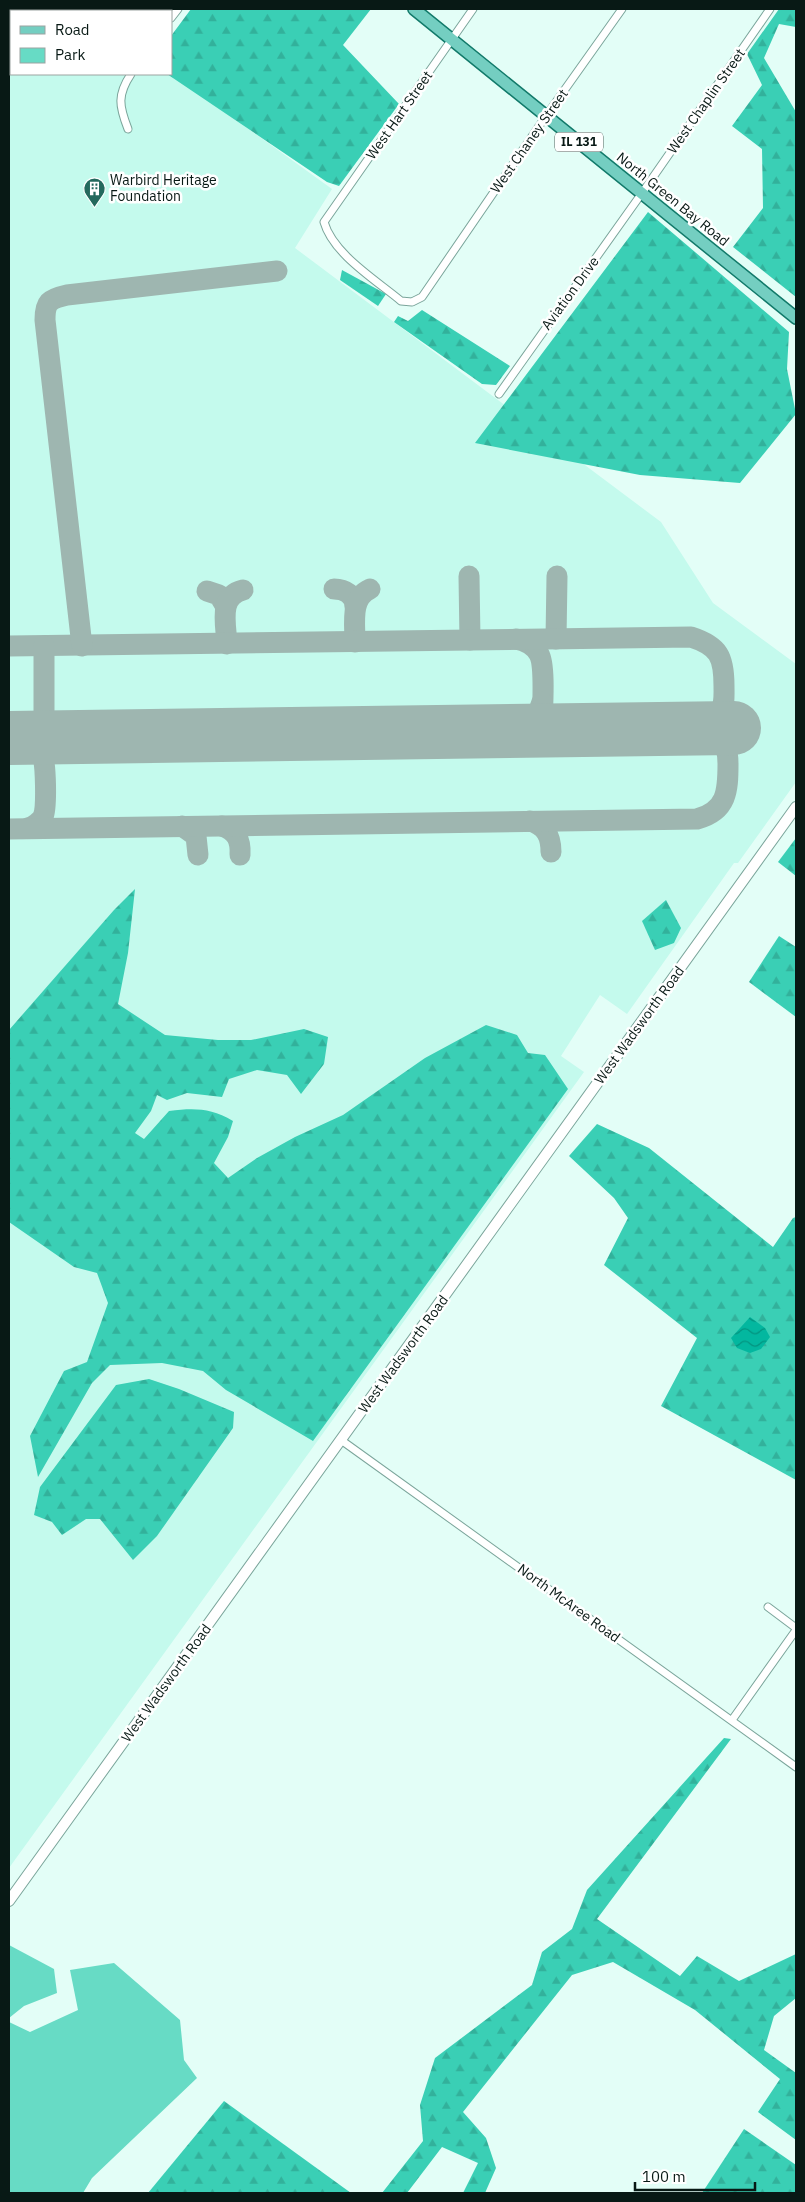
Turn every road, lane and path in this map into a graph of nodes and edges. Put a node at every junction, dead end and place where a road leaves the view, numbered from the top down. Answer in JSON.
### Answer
{"nodes":[{"id":1,"x":414,"y":9,"type":"edge"},
{"id":2,"x":474,"y":9,"type":"edge"},
{"id":3,"x":622,"y":9,"type":"edge"},
{"id":4,"x":770,"y":9,"type":"edge"},
{"id":5,"x":452,"y":39,"type":"junction"},
{"id":6,"x":130,"y":75,"type":"edge"},
{"id":7,"x":546,"y":116,"type":"junction"},
{"id":8,"x":128,"y":129,"type":"dead end"},
{"id":9,"x":642,"y":193,"type":"junction"},
{"id":10,"x":324,"y":222,"type":"joint"},
{"id":11,"x":796,"y":318,"type":"edge"},
{"id":12,"x":499,"y":394,"type":"dead end"},
{"id":13,"x":796,"y":806,"type":"edge"},
{"id":14,"x":341,"y":1440,"type":"junction"},
{"id":15,"x":768,"y":1607,"type":"dead end"},
{"id":16,"x":796,"y":1629,"type":"edge"},
{"id":17,"x":732,"y":1720,"type":"junction"},
{"id":18,"x":796,"y":1767,"type":"edge"},
{"id":19,"x":9,"y":1901,"type":"edge"}],
"edges":[{"from":1,"to":5,"type":"main road","name":"North Green Bay Road","number":"IL 131"},
{"from":2,"to":5,"type":"street","name":"West Hart Street"},
{"from":3,"to":7,"type":"street","name":"West Chaney Street"},
{"from":4,"to":9,"type":"street","name":"West Chaplin Street"},
{"from":5,"to":7,"type":"main road","name":"North Green Bay Road","number":"IL 131"},
{"from":5,"to":10,"type":"street","name":"West Hart Street"},
{"from":6,"to":8,"type":"street"},
{"from":7,"to":9,"type":"main road","name":"North Green Bay Road","number":"IL 131"},
{"from":7,"to":10,"type":"street","name":"West Chaney Street"},
{"from":9,"to":11,"type":"main road","name":"North Green Bay Road","number":"IL 131"},
{"from":9,"to":12,"type":"street","name":"Aviation Drive"},
{"from":13,"to":14,"type":"main road","name":"West Wadsworth Road"},
{"from":14,"to":17,"type":"street","name":"North McAree Road"},
{"from":14,"to":19,"type":"main road","name":"West Wadsworth Road"},
{"from":15,"to":16,"type":"street"},
{"from":16,"to":17,"type":"street"},
{"from":17,"to":18,"type":"street","name":"North McAree Road"}]}
